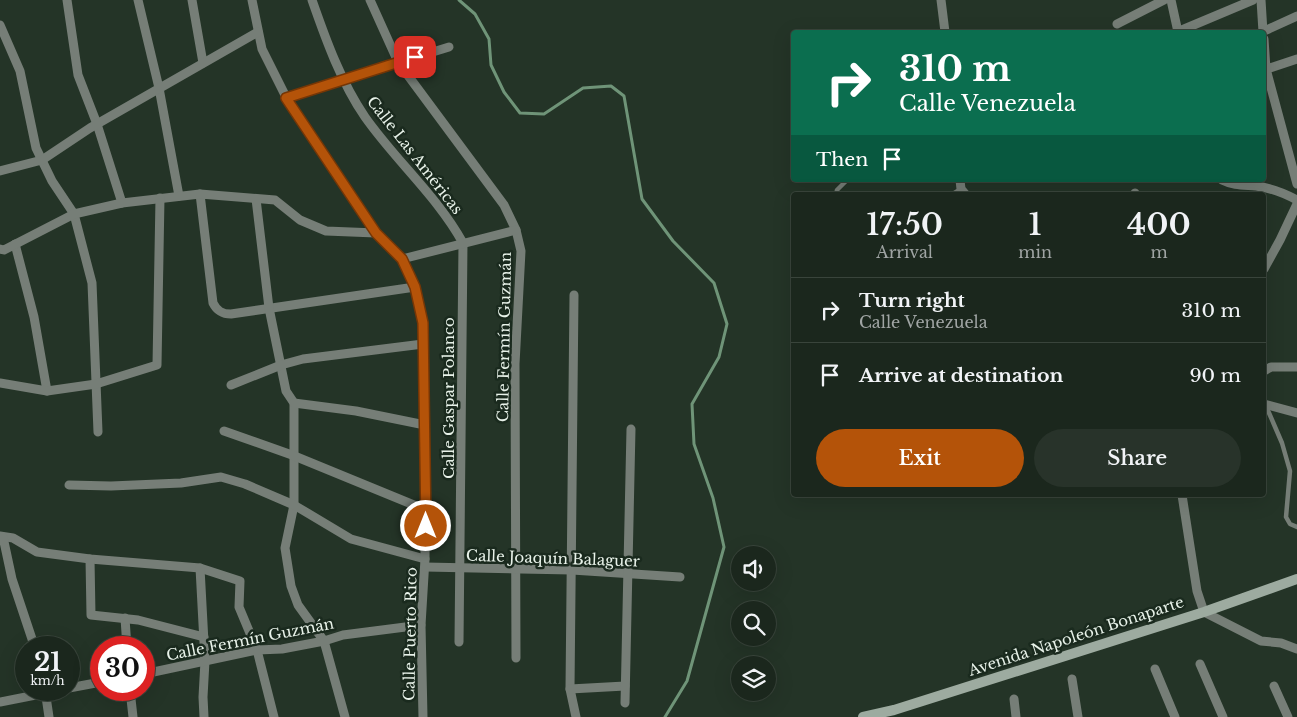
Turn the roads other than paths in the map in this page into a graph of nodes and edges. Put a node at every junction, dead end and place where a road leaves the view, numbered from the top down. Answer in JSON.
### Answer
{"nodes":[{"id":1,"x":67,"y":0,"type":"edge"},
{"id":2,"x":138,"y":0,"type":"edge"},
{"id":3,"x":192,"y":0,"type":"edge"},
{"id":4,"x":252,"y":0,"type":"edge"},
{"id":5,"x":312,"y":0,"type":"edge"},
{"id":6,"x":370,"y":0,"type":"edge"},
{"id":7,"x":941,"y":0,"type":"edge"},
{"id":8,"x":1164,"y":0,"type":"edge"},
{"id":9,"x":1171,"y":0,"type":"edge"},
{"id":10,"x":1253,"y":0,"type":"edge"},
{"id":11,"x":1261,"y":0,"type":"edge"},
{"id":12,"x":1297,"y":16,"type":"edge"},
{"id":13,"x":1117,"y":24,"type":"dead end"},
{"id":14,"x":0,"y":25,"type":"edge"},
{"id":15,"x":945,"y":30,"type":"edge"},
{"id":16,"x":1178,"y":30,"type":"edge"},
{"id":17,"x":1183,"y":30,"type":"edge"},
{"id":18,"x":1263,"y":30,"type":"edge"},
{"id":19,"x":1266,"y":31,"type":"edge"},
{"id":20,"x":258,"y":32,"type":"junction"},
{"id":21,"x":449,"y":47,"type":"dead end"},
{"id":22,"x":1297,"y":59,"type":"edge"},
{"id":23,"x":398,"y":62,"type":"junction"},
{"id":24,"x":203,"y":63,"type":"junction"},
{"id":25,"x":1266,"y":69,"type":"edge"},
{"id":26,"x":1266,"y":73,"type":"edge"},
{"id":27,"x":343,"y":80,"type":"junction"},
{"id":28,"x":159,"y":88,"type":"junction"},
{"id":29,"x":286,"y":98,"type":"junction"},
{"id":30,"x":97,"y":124,"type":"junction"},
{"id":31,"x":42,"y":160,"type":"junction"},
{"id":32,"x":0,"y":171,"type":"edge"},
{"id":33,"x":845,"y":182,"type":"edge"},
{"id":34,"x":1227,"y":182,"type":"edge"},
{"id":35,"x":1297,"y":182,"type":"edge"},
{"id":36,"x":1238,"y":186,"type":"junction"},
{"id":37,"x":837,"y":192,"type":"edge"},
{"id":38,"x":1232,"y":192,"type":"edge"},
{"id":39,"x":200,"y":194,"type":"junction"},
{"id":40,"x":179,"y":196,"type":"junction"},
{"id":41,"x":160,"y":198,"type":"junction"},
{"id":42,"x":256,"y":199,"type":"junction"},
{"id":43,"x":1297,"y":202,"type":"edge"},
{"id":44,"x":122,"y":203,"type":"junction"},
{"id":45,"x":74,"y":214,"type":"junction"},
{"id":46,"x":516,"y":230,"type":"junction"},
{"id":47,"x":376,"y":233,"type":"junction"},
{"id":48,"x":463,"y":243,"type":"junction"},
{"id":49,"x":15,"y":244,"type":"junction"},
{"id":50,"x":0,"y":248,"type":"edge"},
{"id":51,"x":402,"y":259,"type":"junction"},
{"id":52,"x":1266,"y":265,"type":"edge"},
{"id":53,"x":415,"y":287,"type":"junction"},
{"id":54,"x":574,"y":295,"type":"dead end"},
{"id":55,"x":269,"y":308,"type":"junction"},
{"id":56,"x":423,"y":344,"type":"junction"},
{"id":57,"x":281,"y":365,"type":"junction"},
{"id":58,"x":1297,"y":367,"type":"edge"},
{"id":59,"x":1266,"y":370,"type":"edge"},
{"id":60,"x":0,"y":383,"type":"edge"},
{"id":61,"x":96,"y":384,"type":"junction"},
{"id":62,"x":231,"y":385,"type":"dead end"},
{"id":63,"x":47,"y":391,"type":"junction"},
{"id":64,"x":294,"y":403,"type":"junction"},
{"id":65,"x":1266,"y":404,"type":"edge"},
{"id":66,"x":1266,"y":406,"type":"edge"},
{"id":67,"x":1297,"y":413,"type":"edge"},
{"id":68,"x":425,"y":425,"type":"junction"},
{"id":69,"x":631,"y":429,"type":"dead end"},
{"id":70,"x":224,"y":431,"type":"dead end"},
{"id":71,"x":98,"y":432,"type":"dead end"},
{"id":72,"x":292,"y":455,"type":"junction"},
{"id":73,"x":70,"y":485,"type":"dead end"},
{"id":74,"x":1182,"y":497,"type":"edge"},
{"id":75,"x":294,"y":505,"type":"junction"},
{"id":76,"x":426,"y":510,"type":"junction"},
{"id":77,"x":1297,"y":527,"type":"edge"},
{"id":78,"x":2,"y":537,"type":"edge"},
{"id":79,"x":90,"y":559,"type":"junction"},
{"id":80,"x":425,"y":563,"type":"junction"},
{"id":81,"x":200,"y":568,"type":"junction"},
{"id":82,"x":461,"y":568,"type":"junction"},
{"id":83,"x":515,"y":569,"type":"junction"},
{"id":84,"x":572,"y":570,"type":"junction"},
{"id":85,"x":627,"y":574,"type":"junction"},
{"id":86,"x":680,"y":577,"type":"dead end"},
{"id":87,"x":1297,"y":579,"type":"edge"},
{"id":88,"x":1204,"y":612,"type":"junction"},
{"id":89,"x":124,"y":618,"type":"junction"},
{"id":90,"x":421,"y":624,"type":"junction"},
{"id":91,"x":30,"y":636,"type":"edge"},
{"id":92,"x":126,"y":636,"type":"edge"},
{"id":93,"x":204,"y":637,"type":"junction"},
{"id":94,"x":324,"y":641,"type":"junction"},
{"id":95,"x":459,"y":642,"type":"dead end"},
{"id":96,"x":1297,"y":649,"type":"edge"},
{"id":97,"x":257,"y":650,"type":"junction"},
{"id":98,"x":516,"y":658,"type":"dead end"},
{"id":99,"x":205,"y":661,"type":"junction"},
{"id":100,"x":1200,"y":664,"type":"dead end"},
{"id":101,"x":1156,"y":670,"type":"dead end"},
{"id":102,"x":155,"y":672,"type":"edge"},
{"id":103,"x":1072,"y":680,"type":"dead end"},
{"id":104,"x":625,"y":686,"type":"junction"},
{"id":105,"x":1274,"y":686,"type":"dead end"},
{"id":106,"x":570,"y":689,"type":"junction"},
{"id":107,"x":15,"y":699,"type":"edge"},
{"id":108,"x":1014,"y":699,"type":"dead end"},
{"id":109,"x":46,"y":701,"type":"edge"},
{"id":110,"x":132,"y":701,"type":"edge"},
{"id":111,"x":0,"y":702,"type":"edge"},
{"id":112,"x":624,"y":703,"type":"dead end"},
{"id":113,"x":49,"y":717,"type":"edge"},
{"id":114,"x":134,"y":717,"type":"edge"},
{"id":115,"x":204,"y":717,"type":"edge"},
{"id":116,"x":274,"y":717,"type":"edge"},
{"id":117,"x":345,"y":717,"type":"edge"},
{"id":118,"x":423,"y":717,"type":"edge"},
{"id":119,"x":576,"y":717,"type":"edge"},
{"id":120,"x":863,"y":717,"type":"edge"},
{"id":121,"x":1016,"y":717,"type":"edge"},
{"id":122,"x":1078,"y":717,"type":"edge"},
{"id":123,"x":1175,"y":717,"type":"edge"},
{"id":124,"x":1223,"y":717,"type":"edge"},
{"id":125,"x":1288,"y":717,"type":"edge"}],
"edges":[{"from":1,"to":30,"type":"street"},
{"from":2,"to":28,"type":"street"},
{"from":3,"to":24,"type":"street"},
{"from":4,"to":20,"type":"street","name":"Calle Puerto Rico"},
{"from":5,"to":27,"type":"street","name":"Calle Las Américas"},
{"from":6,"to":23,"type":"street","name":"Calle Fermín Guzmán"},
{"from":7,"to":15,"type":"street"},
{"from":8,"to":13,"type":"street"},
{"from":9,"to":16,"type":"street"},
{"from":10,"to":17,"type":"street"},
{"from":11,"to":18,"type":"street"},
{"from":12,"to":19,"type":"street"},
{"from":14,"to":31,"type":"street"},
{"from":20,"to":24,"type":"street"},
{"from":20,"to":29,"type":"street","name":"Calle Puerto Rico"},
{"from":21,"to":23,"type":"street"},
{"from":22,"to":25,"type":"street"},
{"from":23,"to":27,"type":"street"},
{"from":23,"to":46,"type":"street","name":"Calle Fermín Guzmán"},
{"from":24,"to":28,"type":"street"},
{"from":26,"to":35,"type":"street"},
{"from":27,"to":29,"type":"street"},
{"from":27,"to":48,"type":"street","name":"Calle Las Américas"},
{"from":28,"to":30,"type":"street"},
{"from":28,"to":40,"type":"street"},
{"from":29,"to":47,"type":"street","name":"Calle Puerto Rico"},
{"from":30,"to":31,"type":"street"},
{"from":30,"to":44,"type":"street"},
{"from":31,"to":32,"type":"street"},
{"from":31,"to":45,"type":"street"},
{"from":33,"to":37,"type":"lane"},
{"from":34,"to":36,"type":"street"},
{"from":36,"to":38,"type":"street"},
{"from":36,"to":43,"type":"street"},
{"from":39,"to":40,"type":"street"},
{"from":39,"to":42,"type":"street"},
{"from":39,"to":55,"type":"street"},
{"from":40,"to":41,"type":"street"},
{"from":41,"to":44,"type":"street"},
{"from":41,"to":61,"type":"street"},
{"from":42,"to":47,"type":"street"},
{"from":42,"to":55,"type":"street"},
{"from":43,"to":52,"type":"street"},
{"from":44,"to":45,"type":"street"},
{"from":45,"to":49,"type":"street"},
{"from":45,"to":61,"type":"street"},
{"from":46,"to":48,"type":"street"},
{"from":46,"to":83,"type":"street","name":"Calle Fermín Guzmán"},
{"from":47,"to":51,"type":"street","name":"Calle Puerto Rico"},
{"from":48,"to":51,"type":"street"},
{"from":48,"to":82,"type":"street","name":"Calle Gaspar Polanco"},
{"from":49,"to":50,"type":"street"},
{"from":49,"to":63,"type":"street"},
{"from":51,"to":53,"type":"street","name":"Calle Puerto Rico"},
{"from":53,"to":55,"type":"street"},
{"from":53,"to":56,"type":"street","name":"Calle Puerto Rico"},
{"from":54,"to":84,"type":"street"},
{"from":55,"to":57,"type":"street"},
{"from":56,"to":57,"type":"street"},
{"from":56,"to":68,"type":"street","name":"Calle Puerto Rico"},
{"from":57,"to":62,"type":"street"},
{"from":57,"to":64,"type":"street"},
{"from":58,"to":59,"type":"street"},
{"from":60,"to":63,"type":"street"},
{"from":61,"to":63,"type":"street"},
{"from":61,"to":71,"type":"street"},
{"from":64,"to":68,"type":"street"},
{"from":64,"to":72,"type":"street"},
{"from":65,"to":67,"type":"street"},
{"from":66,"to":77,"type":"lane"},
{"from":68,"to":76,"type":"street","name":"Calle Puerto Rico"},
{"from":69,"to":85,"type":"street"},
{"from":70,"to":72,"type":"street"},
{"from":72,"to":75,"type":"street"},
{"from":72,"to":76,"type":"street"},
{"from":73,"to":75,"type":"street","name":"Calle Joaquín Balaguer"},
{"from":74,"to":88,"type":"street"},
{"from":75,"to":80,"type":"street","name":"Calle Joaquín Balaguer"},
{"from":75,"to":94,"type":"street"},
{"from":76,"to":80,"type":"street","name":"Calle Puerto Rico"},
{"from":78,"to":79,"type":"street"},
{"from":78,"to":91,"type":"street"},
{"from":79,"to":81,"type":"street"},
{"from":79,"to":89,"type":"street"},
{"from":80,"to":82,"type":"street","name":"Calle Joaquín Balaguer"},
{"from":80,"to":90,"type":"street","name":"Calle Puerto Rico"},
{"from":81,"to":93,"type":"street"},
{"from":81,"to":97,"type":"street"},
{"from":82,"to":83,"type":"street","name":"Calle Joaquín Balaguer"},
{"from":82,"to":95,"type":"street","name":"Calle Gaspar Polanco"},
{"from":83,"to":84,"type":"street","name":"Calle Joaquín Balaguer"},
{"from":83,"to":98,"type":"street","name":"Calle Fermín Guzmán"},
{"from":84,"to":85,"type":"street","name":"Calle Joaquín Balaguer"},
{"from":84,"to":106,"type":"street"},
{"from":85,"to":86,"type":"street","name":"Calle Joaquín Balaguer"},
{"from":85,"to":104,"type":"street"},
{"from":87,"to":88,"type":"main road","name":"Avenida Napoleón Bonaparte"},
{"from":88,"to":96,"type":"street"},
{"from":88,"to":120,"type":"main road","name":"Avenida Napoleón Bonaparte"},
{"from":89,"to":92,"type":"street"},
{"from":89,"to":93,"type":"street"},
{"from":90,"to":94,"type":"street","name":"Calle Fermín Guzmán"},
{"from":90,"to":118,"type":"street","name":"Calle Puerto Rico"},
{"from":93,"to":99,"type":"street"},
{"from":94,"to":97,"type":"street","name":"Calle Fermín Guzmán"},
{"from":94,"to":117,"type":"street"},
{"from":97,"to":99,"type":"street","name":"Calle Fermín Guzmán"},
{"from":97,"to":116,"type":"street"},
{"from":99,"to":102,"type":"street","name":"Calle Fermín Guzmán"},
{"from":99,"to":115,"type":"street"},
{"from":100,"to":124,"type":"street"},
{"from":101,"to":123,"type":"street"},
{"from":103,"to":122,"type":"street"},
{"from":104,"to":106,"type":"street"},
{"from":104,"to":112,"type":"street"},
{"from":105,"to":125,"type":"street"},
{"from":106,"to":119,"type":"street"},
{"from":107,"to":111,"type":"street"},
{"from":108,"to":121,"type":"street"},
{"from":109,"to":113,"type":"street"},
{"from":110,"to":114,"type":"street"}]}
